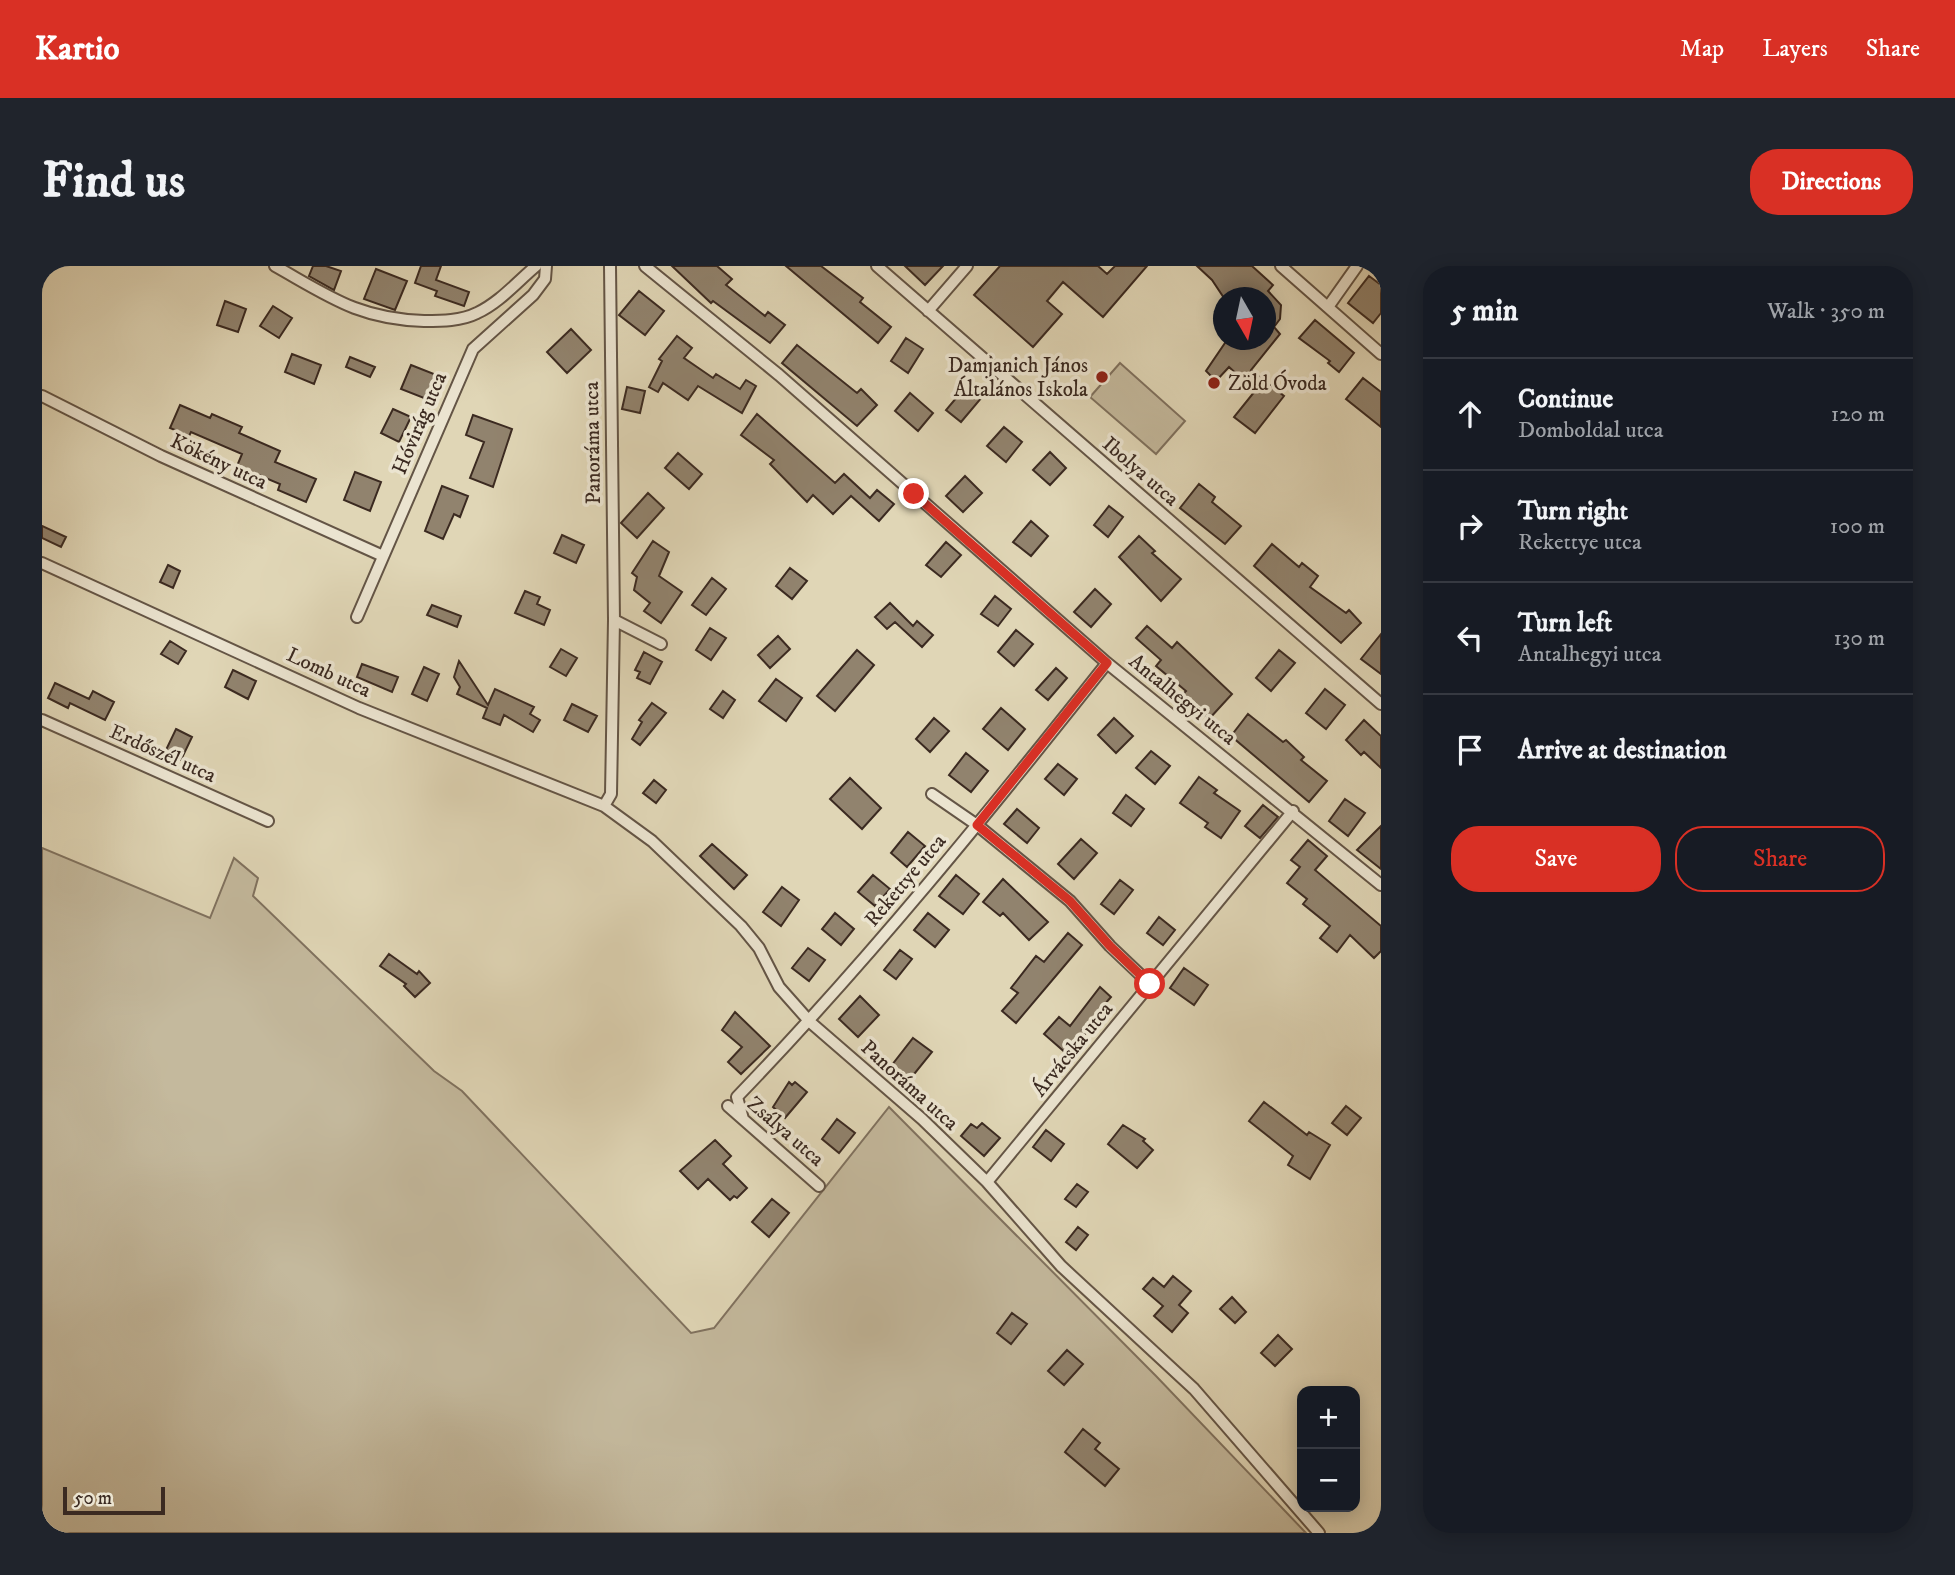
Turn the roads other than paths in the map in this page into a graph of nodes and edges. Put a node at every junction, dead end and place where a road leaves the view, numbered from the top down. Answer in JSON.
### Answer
{"nodes":[{"id":1,"x":275,"y":266,"type":"edge"},
{"id":2,"x":536,"y":266,"type":"edge"},
{"id":3,"x":546,"y":266,"type":"edge"},
{"id":4,"x":610,"y":266,"type":"edge"},
{"id":5,"x":645,"y":266,"type":"edge"},
{"id":6,"x":877,"y":266,"type":"edge"},
{"id":7,"x":967,"y":266,"type":"edge"},
{"id":8,"x":1281,"y":266,"type":"edge"},
{"id":9,"x":1357,"y":266,"type":"edge"},
{"id":10,"x":1328,"y":307,"type":"junction"},
{"id":11,"x":928,"y":312,"type":"junction"},
{"id":12,"x":1381,"y":354,"type":"edge"},
{"id":13,"x":42,"y":396,"type":"edge"},
{"id":14,"x":383,"y":556,"type":"junction"},
{"id":15,"x":42,"y":563,"type":"edge"},
{"id":16,"x":357,"y":617,"type":"dead end"},
{"id":17,"x":614,"y":620,"type":"junction"},
{"id":18,"x":661,"y":644,"type":"dead end"},
{"id":19,"x":1107,"y":663,"type":"junction"},
{"id":20,"x":1381,"y":704,"type":"edge"},
{"id":21,"x":42,"y":720,"type":"edge"},
{"id":22,"x":932,"y":793,"type":"dead end"},
{"id":23,"x":604,"y":806,"type":"junction"},
{"id":24,"x":1293,"y":811,"type":"junction"},
{"id":25,"x":268,"y":821,"type":"dead end"},
{"id":26,"x":977,"y":825,"type":"junction"},
{"id":27,"x":1381,"y":885,"type":"edge"},
{"id":28,"x":1150,"y":984,"type":"junction"},
{"id":29,"x":810,"y":1022,"type":"junction"},
{"id":30,"x":728,"y":1106,"type":"dead end"},
{"id":31,"x":743,"y":1118,"type":"junction"},
{"id":32,"x":988,"y":1182,"type":"junction"},
{"id":33,"x":819,"y":1186,"type":"dead end"},
{"id":34,"x":1319,"y":1533,"type":"edge"}],
"edges":[{"from":1,"to":2,"type":"street"},
{"from":3,"to":14,"type":"street","name":"Hóvirág utca"},
{"from":4,"to":17,"type":"street","name":"Panoráma utca"},
{"from":5,"to":19,"type":"street","name":"Antalhegyi utca"},
{"from":6,"to":11,"type":"street","name":"Ibolya utca"},
{"from":7,"to":11,"type":"street"},
{"from":8,"to":10,"type":"street"},
{"from":9,"to":10,"type":"street"},
{"from":10,"to":12,"type":"street"},
{"from":11,"to":20,"type":"street","name":"Ibolya utca"},
{"from":13,"to":14,"type":"street","name":"Kökény utca"},
{"from":14,"to":16,"type":"street","name":"Hóvirág utca"},
{"from":15,"to":23,"type":"street","name":"Lomb utca"},
{"from":17,"to":18,"type":"street"},
{"from":17,"to":23,"type":"street","name":"Panoráma utca"},
{"from":19,"to":24,"type":"street","name":"Antalhegyi utca"},
{"from":19,"to":26,"type":"street","name":"Rekettye utca"},
{"from":21,"to":25,"type":"street","name":"Erdőszél utca"},
{"from":22,"to":26,"type":"street"},
{"from":23,"to":29,"type":"street","name":"Panoráma utca"},
{"from":24,"to":27,"type":"street","name":"Antalhegyi utca"},
{"from":24,"to":28,"type":"street","name":"Árvácska utca"},
{"from":26,"to":28,"type":"street"},
{"from":26,"to":29,"type":"street","name":"Rekettye utca"},
{"from":28,"to":32,"type":"street","name":"Árvácska utca"},
{"from":29,"to":31,"type":"street","name":"Rekettye utca"},
{"from":29,"to":32,"type":"street","name":"Panoráma utca"},
{"from":30,"to":31,"type":"street","name":"Zsálya utca"},
{"from":31,"to":33,"type":"street","name":"Zsálya utca"},
{"from":32,"to":34,"type":"street","name":"Panoráma utca"}]}
